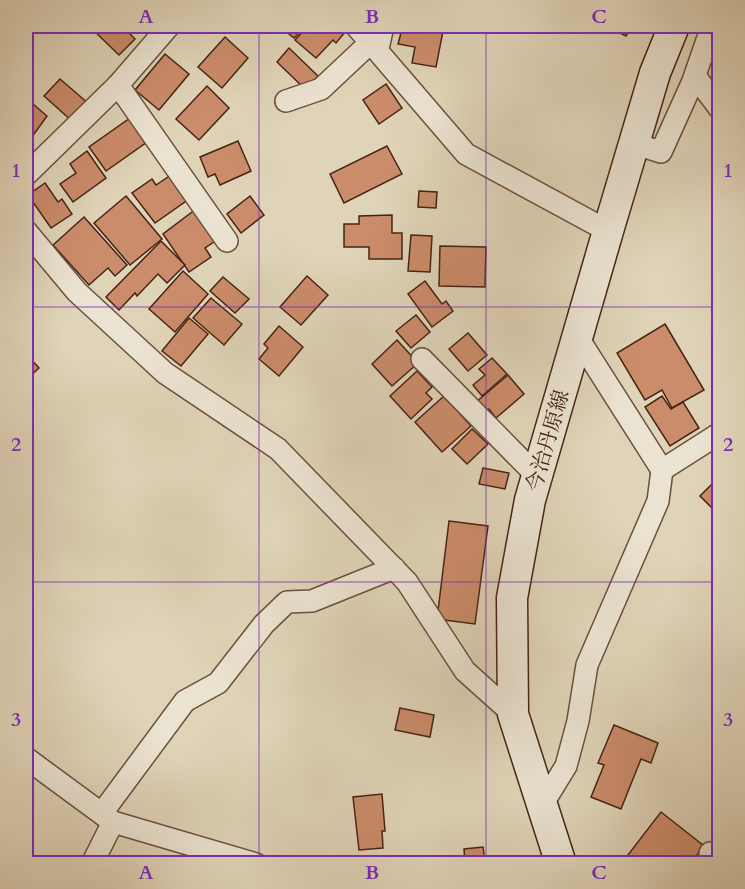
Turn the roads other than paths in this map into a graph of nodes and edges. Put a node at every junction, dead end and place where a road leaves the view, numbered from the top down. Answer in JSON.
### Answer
{"nodes":[{"id":1,"x":169,"y":26,"type":"edge"},
{"id":2,"x":356,"y":26,"type":"edge"},
{"id":3,"x":674,"y":26,"type":"edge"},
{"id":4,"x":712,"y":26,"type":"edge"},
{"id":5,"x":377,"y":39,"type":"edge"},
{"id":6,"x":695,"y":76,"type":"junction"},
{"id":7,"x":118,"y":85,"type":"junction"},
{"id":8,"x":286,"y":101,"type":"dead end"},
{"id":9,"x":720,"y":109,"type":"edge"},
{"id":10,"x":634,"y":144,"type":"junction"},
{"id":11,"x":26,"y":175,"type":"edge"},
{"id":12,"x":26,"y":231,"type":"edge"},
{"id":13,"x":608,"y":231,"type":"junction"},
{"id":14,"x":227,"y":241,"type":"dead end"},
{"id":15,"x":578,"y":338,"type":"junction"},
{"id":16,"x":422,"y":359,"type":"dead end"},
{"id":17,"x":720,"y":433,"type":"edge"},
{"id":18,"x":662,"y":470,"type":"junction"},
{"id":19,"x":537,"y":476,"type":"junction"},
{"id":20,"x":394,"y":568,"type":"junction"},
{"id":21,"x":513,"y":714,"type":"junction"},
{"id":22,"x":26,"y":758,"type":"edge"},
{"id":23,"x":542,"y":805,"type":"junction"},
{"id":24,"x":107,"y":818,"type":"junction"},
{"id":25,"x":92,"y":864,"type":"edge"},
{"id":26,"x":256,"y":864,"type":"edge"},
{"id":27,"x":561,"y":864,"type":"edge"}],
"edges":[{"from":1,"to":7,"type":"street"},
{"from":2,"to":5,"type":"street"},
{"from":3,"to":10,"type":"main road","name":"今治丹原線"},
{"from":4,"to":6,"type":"street"},
{"from":5,"to":8,"type":"street"},
{"from":5,"to":13,"type":"street"},
{"from":6,"to":9,"type":"street"},
{"from":6,"to":10,"type":"street"},
{"from":7,"to":11,"type":"street"},
{"from":7,"to":14,"type":"street"},
{"from":10,"to":13,"type":"main road","name":"今治丹原線"},
{"from":12,"to":20,"type":"street"},
{"from":13,"to":15,"type":"main road","name":"今治丹原線"},
{"from":15,"to":18,"type":"street"},
{"from":15,"to":19,"type":"main road","name":"今治丹原線"},
{"from":16,"to":19,"type":"street"},
{"from":17,"to":18,"type":"street"},
{"from":18,"to":23,"type":"street"},
{"from":19,"to":21,"type":"main road","name":"今治丹原線"},
{"from":20,"to":21,"type":"street"},
{"from":20,"to":24,"type":"street"},
{"from":21,"to":23,"type":"main road","name":"今治丹原線"},
{"from":22,"to":24,"type":"street"},
{"from":23,"to":27,"type":"main road","name":"今治丹原線"},
{"from":24,"to":25,"type":"street"},
{"from":24,"to":26,"type":"street"}]}
